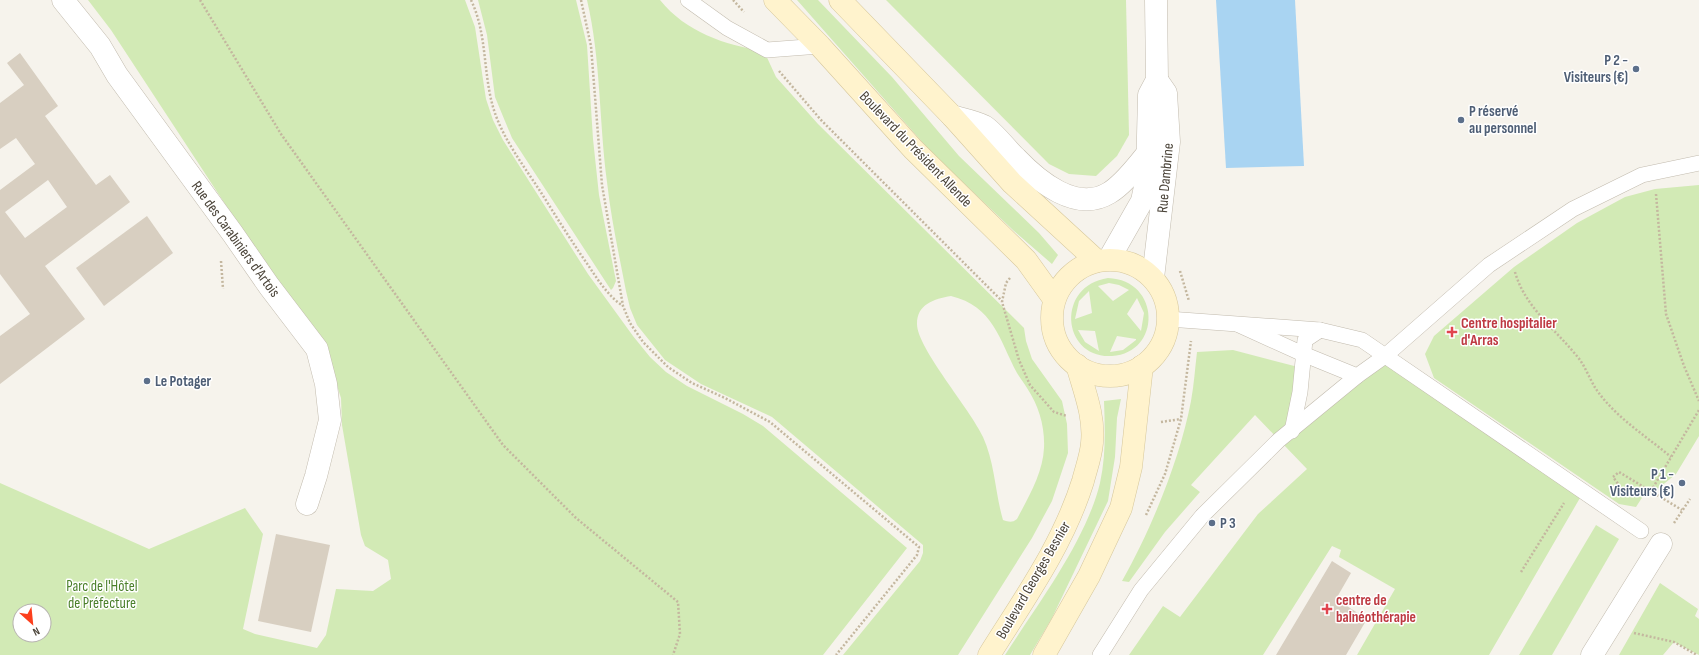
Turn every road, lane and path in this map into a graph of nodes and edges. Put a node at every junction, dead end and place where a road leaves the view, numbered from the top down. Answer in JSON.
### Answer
{"nodes":[{"id":1,"x":64,"y":0,"type":"edge"},
{"id":2,"x":200,"y":0,"type":"edge"},
{"id":3,"x":471,"y":0,"type":"edge"},
{"id":4,"x":580,"y":0,"type":"edge"},
{"id":5,"x":688,"y":0,"type":"edge"},
{"id":6,"x":775,"y":0,"type":"edge"},
{"id":7,"x":840,"y":0,"type":"edge"},
{"id":8,"x":1156,"y":0,"type":"edge"},
{"id":9,"x":820,"y":46,"type":"junction"},
{"id":10,"x":767,"y":50,"type":"junction"},
{"id":11,"x":1157,"y":80,"type":"junction"},
{"id":12,"x":952,"y":116,"type":"junction"},
{"id":13,"x":1147,"y":154,"type":"junction"},
{"id":14,"x":1699,"y":163,"type":"edge"},
{"id":15,"x":1654,"y":172,"type":"junction"},
{"id":16,"x":1506,"y":253,"type":"junction"},
{"id":17,"x":1103,"y":260,"type":"junction"},
{"id":18,"x":1153,"y":278,"type":"junction"},
{"id":19,"x":1054,"y":299,"type":"junction"},
{"id":20,"x":1002,"y":302,"type":"dead end"},
{"id":21,"x":623,"y":306,"type":"junction"},
{"id":22,"x":1168,"y":319,"type":"junction"},
{"id":23,"x":1240,"y":325,"type":"junction"},
{"id":24,"x":1320,"y":330,"type":"junction"},
{"id":25,"x":1303,"y":354,"type":"junction"},
{"id":26,"x":1385,"y":356,"type":"junction"},
{"id":27,"x":1077,"y":366,"type":"junction"},
{"id":28,"x":1142,"y":366,"type":"junction"},
{"id":29,"x":1357,"y":376,"type":"junction"},
{"id":30,"x":1699,"y":401,"type":"edge"},
{"id":31,"x":1699,"y":410,"type":"edge"},
{"id":32,"x":1292,"y":431,"type":"junction"},
{"id":33,"x":1671,"y":457,"type":"junction"},
{"id":34,"x":1574,"y":486,"type":"junction"},
{"id":35,"x":1651,"y":491,"type":"junction"},
{"id":36,"x":1627,"y":495,"type":"dead end"},
{"id":37,"x":1690,"y":499,"type":"dead end"},
{"id":38,"x":307,"y":504,"type":"dead end"},
{"id":39,"x":1682,"y":510,"type":"junction"},
{"id":40,"x":1676,"y":520,"type":"dead end"},
{"id":41,"x":1641,"y":531,"type":"dead end"},
{"id":42,"x":1661,"y":544,"type":"dead end"},
{"id":43,"x":1521,"y":572,"type":"dead end"},
{"id":44,"x":1607,"y":630,"type":"junction"},
{"id":45,"x":673,"y":655,"type":"edge"},
{"id":46,"x":836,"y":655,"type":"edge"},
{"id":47,"x":989,"y":655,"type":"edge"},
{"id":48,"x":1044,"y":655,"type":"edge"},
{"id":49,"x":1100,"y":655,"type":"edge"},
{"id":50,"x":1592,"y":655,"type":"edge"},
{"id":51,"x":1697,"y":655,"type":"edge"}],
"edges":[{"from":1,"to":38,"type":"street","name":"Rue des Carabiniers d'Artois"},
{"from":2,"to":45,"type":"path"},
{"from":3,"to":21,"type":"path"},
{"from":4,"to":21,"type":"path"},
{"from":5,"to":10,"type":"lane"},
{"from":6,"to":9,"type":"main road","name":"Boulevard du Président Allende"},
{"from":7,"to":12,"type":"main road"},
{"from":8,"to":11,"type":"street","name":"Rue Dambrine"},
{"from":9,"to":10,"type":"lane"},
{"from":9,"to":19,"type":"main road","name":"Boulevard du Président Allende"},
{"from":10,"to":20,"type":"path"},
{"from":11,"to":13,"type":"street","name":"Rue Dambrine"},
{"from":11,"to":18,"type":"street","name":"Rue Dambrine"},
{"from":12,"to":13,"type":"street"},
{"from":12,"to":17,"type":"main road"},
{"from":13,"to":17,"type":"street","name":"Rue Dambrine"},
{"from":14,"to":15,"type":"lane"},
{"from":15,"to":16,"type":"lane"},
{"from":15,"to":30,"type":"path"},
{"from":16,"to":26,"type":"lane"},
{"from":16,"to":33,"type":"path"},
{"from":17,"to":18,"type":"main road"},
{"from":17,"to":19,"type":"main road"},
{"from":18,"to":22,"type":"main road"},
{"from":19,"to":27,"type":"main road"},
{"from":21,"to":46,"type":"path"},
{"from":22,"to":23,"type":"lane"},
{"from":22,"to":28,"type":"main road"},
{"from":23,"to":24,"type":"lane"},
{"from":23,"to":25,"type":"lane"},
{"from":24,"to":25,"type":"lane"},
{"from":24,"to":26,"type":"lane"},
{"from":25,"to":29,"type":"lane"},
{"from":25,"to":32,"type":"lane"},
{"from":26,"to":29,"type":"lane"},
{"from":26,"to":34,"type":"lane"},
{"from":27,"to":28,"type":"main road"},
{"from":27,"to":47,"type":"main road","name":"Boulevard Georges Besnier"},
{"from":28,"to":48,"type":"main road"},
{"from":29,"to":32,"type":"lane"},
{"from":31,"to":33,"type":"path"},
{"from":32,"to":49,"type":"lane"},
{"from":33,"to":35,"type":"path"},
{"from":34,"to":41,"type":"lane"},
{"from":34,"to":43,"type":"path"},
{"from":35,"to":36,"type":"path"},
{"from":35,"to":39,"type":"path"},
{"from":37,"to":39,"type":"path"},
{"from":39,"to":40,"type":"path"},
{"from":42,"to":44,"type":"street"},
{"from":44,"to":50,"type":"street"},
{"from":44,"to":51,"type":"path"}]}
